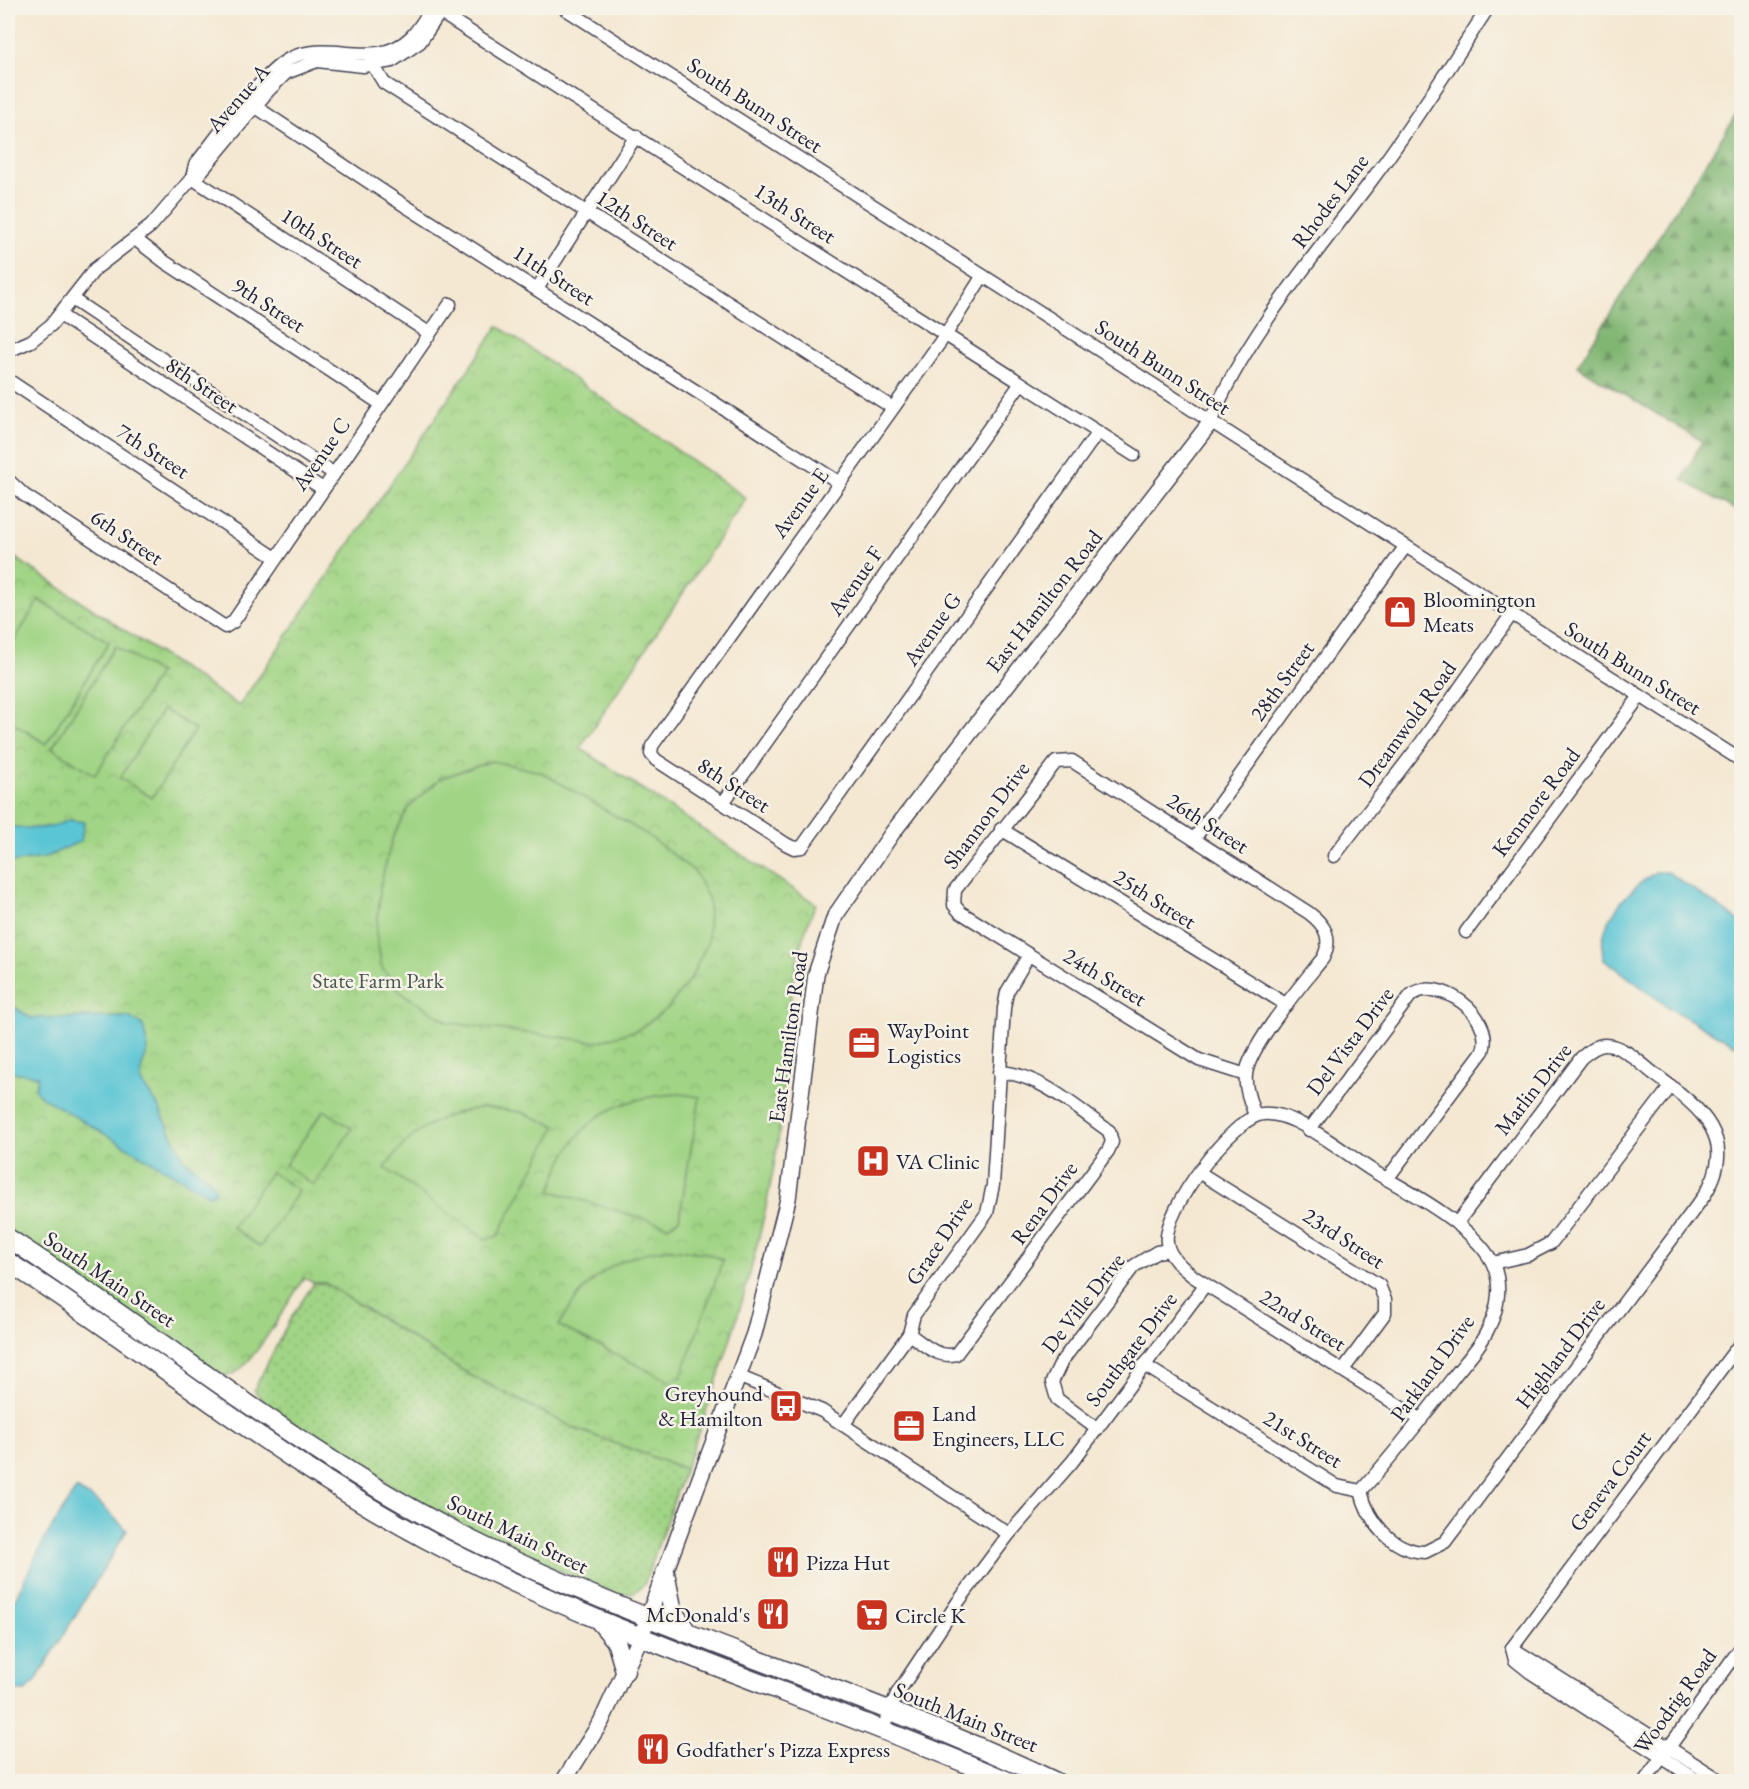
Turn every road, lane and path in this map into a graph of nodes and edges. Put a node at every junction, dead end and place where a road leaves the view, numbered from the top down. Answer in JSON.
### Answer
{"nodes":[{"id":1,"x":564,"y":8,"type":"edge"},
{"id":2,"x":1488,"y":8,"type":"edge"},
{"id":3,"x":437,"y":9,"type":"edge"},
{"id":4,"x":372,"y":60,"type":"junction"},
{"id":5,"x":251,"y":104,"type":"junction"},
{"id":6,"x":636,"y":136,"type":"junction"},
{"id":7,"x":192,"y":178,"type":"junction"},
{"id":8,"x":587,"y":213,"type":"junction"},
{"id":9,"x":135,"y":239,"type":"junction"},
{"id":10,"x":982,"y":277,"type":"junction"},
{"id":11,"x":537,"y":289,"type":"junction"},
{"id":12,"x":72,"y":299,"type":"junction"},
{"id":13,"x":450,"y":303,"type":"dead end"},
{"id":14,"x":60,"y":315,"type":"junction"},
{"id":15,"x":429,"y":333,"type":"junction"},
{"id":16,"x":946,"y":334,"type":"junction"},
{"id":17,"x":8,"y":351,"type":"edge"},
{"id":18,"x":8,"y":380,"type":"edge"},
{"id":19,"x":1021,"y":383,"type":"junction"},
{"id":20,"x":381,"y":404,"type":"junction"},
{"id":21,"x":893,"y":408,"type":"junction"},
{"id":22,"x":1210,"y":423,"type":"junction"},
{"id":23,"x":1098,"y":432,"type":"junction"},
{"id":24,"x":1134,"y":454,"type":"dead end"},
{"id":25,"x":333,"y":473,"type":"junction"},
{"id":26,"x":8,"y":480,"type":"edge"},
{"id":27,"x":840,"y":483,"type":"junction"},
{"id":28,"x":323,"y":489,"type":"junction"},
{"id":29,"x":1405,"y":547,"type":"junction"},
{"id":30,"x":276,"y":558,"type":"junction"},
{"id":31,"x":1512,"y":615,"type":"junction"},
{"id":32,"x":225,"y":627,"type":"joint"},
{"id":33,"x":1640,"y":696,"type":"junction"},
{"id":34,"x":651,"y":753,"type":"joint"},
{"id":35,"x":1059,"y":760,"type":"joint"},
{"id":36,"x":1742,"y":761,"type":"edge"},
{"id":37,"x":723,"y":803,"type":"junction"},
{"id":38,"x":1001,"y":829,"type":"junction"},
{"id":39,"x":1194,"y":839,"type":"junction"},
{"id":40,"x":799,"y":848,"type":"joint"},
{"id":41,"x":1334,"y":856,"type":"dead end"},
{"id":42,"x":953,"y":899,"type":"joint"},
{"id":43,"x":1466,"y":932,"type":"dead end"},
{"id":44,"x":1029,"y":955,"type":"junction"},
{"id":45,"x":1287,"y":1005,"type":"junction"},
{"id":46,"x":999,"y":1072,"type":"junction"},
{"id":47,"x":1246,"y":1075,"type":"junction"},
{"id":48,"x":1671,"y":1086,"type":"junction"},
{"id":49,"x":1255,"y":1116,"type":"junction"},
{"id":50,"x":1309,"y":1130,"type":"junction"},
{"id":51,"x":1716,"y":1168,"type":"joint"},
{"id":52,"x":1200,"y":1173,"type":"junction"},
{"id":53,"x":1387,"y":1179,"type":"junction"},
{"id":54,"x":1457,"y":1223,"type":"junction"},
{"id":55,"x":8,"y":1238,"type":"edge"},
{"id":56,"x":1168,"y":1250,"type":"junction"},
{"id":57,"x":8,"y":1262,"type":"edge"},
{"id":58,"x":1493,"y":1263,"type":"junction"},
{"id":59,"x":1205,"y":1285,"type":"junction"},
{"id":60,"x":909,"y":1334,"type":"junction"},
{"id":61,"x":1742,"y":1341,"type":"edge"},
{"id":62,"x":1144,"y":1365,"type":"junction"},
{"id":63,"x":1343,"y":1370,"type":"junction"},
{"id":64,"x":740,"y":1377,"type":"junction"},
{"id":65,"x":1421,"y":1420,"type":"junction"},
{"id":66,"x":843,"y":1425,"type":"junction"},
{"id":67,"x":1097,"y":1429,"type":"junction"},
{"id":68,"x":1361,"y":1491,"type":"junction"},
{"id":69,"x":1009,"y":1534,"type":"junction"},
{"id":70,"x":1425,"y":1552,"type":"joint"},
{"id":71,"x":665,"y":1573,"type":"junction"},
{"id":72,"x":648,"y":1618,"type":"junction"},
{"id":73,"x":596,"y":1619,"type":"junction"},
{"id":74,"x":688,"y":1633,"type":"junction"},
{"id":75,"x":641,"y":1636,"type":"junction"},
{"id":76,"x":1742,"y":1646,"type":"edge"},
{"id":77,"x":625,"y":1671,"type":"junction"},
{"id":78,"x":889,"y":1712,"type":"junction"},
{"id":79,"x":882,"y":1730,"type":"junction"},
{"id":80,"x":1664,"y":1752,"type":"junction"},
{"id":81,"x":563,"y":1782,"type":"edge"},
{"id":82,"x":1010,"y":1782,"type":"edge"},
{"id":83,"x":1056,"y":1782,"type":"edge"},
{"id":84,"x":1644,"y":1782,"type":"edge"},
{"id":85,"x":1700,"y":1782,"type":"edge"},
{"id":86,"x":1723,"y":1782,"type":"edge"}],
"edges":[{"from":1,"to":10,"type":"street","name":"South Bunn Street"},
{"from":2,"to":22,"type":"street","name":"Rhodes Lane"},
{"from":3,"to":4,"type":"street","name":"Avenue A"},
{"from":3,"to":6,"type":"street","name":"13th Street"},
{"from":4,"to":5,"type":"street","name":"Avenue A"},
{"from":4,"to":8,"type":"street","name":"12th Street"},
{"from":5,"to":7,"type":"street","name":"Avenue A"},
{"from":5,"to":11,"type":"street","name":"11th Street"},
{"from":6,"to":8,"type":"street"},
{"from":6,"to":16,"type":"street","name":"13th Street"},
{"from":7,"to":9,"type":"street","name":"Avenue A"},
{"from":7,"to":15,"type":"street","name":"10th Street"},
{"from":8,"to":11,"type":"street"},
{"from":8,"to":21,"type":"street","name":"12th Street"},
{"from":9,"to":12,"type":"street","name":"Avenue A"},
{"from":9,"to":20,"type":"street","name":"9th Street"},
{"from":10,"to":16,"type":"street","name":"Avenue E"},
{"from":10,"to":22,"type":"street","name":"South Bunn Street"},
{"from":11,"to":27,"type":"street","name":"11th Street"},
{"from":12,"to":14,"type":"street","name":"Avenue A"},
{"from":12,"to":25,"type":"street","name":"8th Street"},
{"from":13,"to":15,"type":"street","name":"Avenue C"},
{"from":14,"to":17,"type":"street","name":"Avenue A"},
{"from":14,"to":28,"type":"street","name":"8th Street"},
{"from":15,"to":20,"type":"street","name":"Avenue C"},
{"from":16,"to":19,"type":"street","name":"13th Street"},
{"from":16,"to":21,"type":"street","name":"Avenue E"},
{"from":18,"to":30,"type":"street","name":"7th Street"},
{"from":19,"to":23,"type":"street","name":"13th Street"},
{"from":19,"to":37,"type":"street","name":"Avenue F"},
{"from":20,"to":25,"type":"street","name":"Avenue C"},
{"from":21,"to":27,"type":"street","name":"Avenue E"},
{"from":22,"to":29,"type":"street","name":"South Bunn Street"},
{"from":22,"to":64,"type":"main road","name":"East Hamilton Road"},
{"from":23,"to":24,"type":"street","name":"13th Street"},
{"from":23,"to":40,"type":"street","name":"Avenue G"},
{"from":25,"to":28,"type":"street","name":"Avenue C"},
{"from":26,"to":32,"type":"street","name":"6th Street"},
{"from":27,"to":34,"type":"street","name":"Avenue E"},
{"from":28,"to":30,"type":"street","name":"Avenue C"},
{"from":29,"to":31,"type":"street","name":"South Bunn Street"},
{"from":29,"to":39,"type":"street","name":"28th Street"},
{"from":30,"to":32,"type":"street","name":"Avenue C"},
{"from":31,"to":33,"type":"street","name":"South Bunn Street"},
{"from":31,"to":41,"type":"street","name":"Dreamwold Road"},
{"from":33,"to":36,"type":"street","name":"South Bunn Street"},
{"from":33,"to":43,"type":"street","name":"Kenmore Road"},
{"from":34,"to":37,"type":"street","name":"8th Street"},
{"from":35,"to":38,"type":"street","name":"Shannon Drive"},
{"from":35,"to":39,"type":"street","name":"26th Street"},
{"from":37,"to":40,"type":"street","name":"8th Street"},
{"from":38,"to":42,"type":"street","name":"Shannon Drive"},
{"from":38,"to":45,"type":"street","name":"25th Street"},
{"from":39,"to":45,"type":"street","name":"26th Street"},
{"from":42,"to":44,"type":"street","name":"24th Street"},
{"from":44,"to":46,"type":"street","name":"Grace Drive"},
{"from":44,"to":47,"type":"street","name":"24th Street"},
{"from":45,"to":47,"type":"street"},
{"from":46,"to":60,"type":"street","name":"Grace Drive"},
{"from":46,"to":60,"type":"street","name":"Rena Drive"},
{"from":47,"to":49,"type":"street"},
{"from":48,"to":51,"type":"street","name":"Marlin Drive"},
{"from":48,"to":54,"type":"street","name":"Marlin Drive"},
{"from":48,"to":58,"type":"street"},
{"from":49,"to":50,"type":"street"},
{"from":49,"to":52,"type":"street"},
{"from":50,"to":53,"type":"street"},
{"from":50,"to":53,"type":"street","name":"Del Vista Drive"},
{"from":51,"to":70,"type":"street","name":"Highland Drive"},
{"from":52,"to":56,"type":"street"},
{"from":52,"to":63,"type":"street","name":"23rd Street"},
{"from":53,"to":54,"type":"street"},
{"from":54,"to":58,"type":"street"},
{"from":55,"to":72,"type":"highway","name":"South Main Street"},
{"from":56,"to":59,"type":"street","name":"22nd Street"},
{"from":56,"to":67,"type":"street","name":"De Ville Drive"},
{"from":57,"to":73,"type":"highway","name":"South Main Street"},
{"from":58,"to":65,"type":"street","name":"Parkland Drive"},
{"from":59,"to":62,"type":"street","name":"Southgate Drive"},
{"from":59,"to":63,"type":"street","name":"22nd Street"},
{"from":60,"to":66,"type":"street","name":"Grace Drive"},
{"from":61,"to":80,"type":"street","name":"Geneva Court"},
{"from":62,"to":67,"type":"street","name":"Southgate Drive"},
{"from":62,"to":68,"type":"street","name":"21st Street"},
{"from":63,"to":65,"type":"street","name":"22nd Street"},
{"from":64,"to":66,"type":"street"},
{"from":64,"to":71,"type":"main road","name":"East Hamilton Road"},
{"from":65,"to":68,"type":"street","name":"Parkland Drive"},
{"from":66,"to":69,"type":"street"},
{"from":67,"to":69,"type":"street","name":"Southgate Drive"},
{"from":68,"to":70,"type":"street","name":"21st Street"},
{"from":69,"to":78,"type":"street","name":"Southgate Drive"},
{"from":71,"to":72,"type":"main road","name":"East Hamilton Road"},
{"from":71,"to":74,"type":"highway"},
{"from":72,"to":74,"type":"highway","name":"South Main Street"},
{"from":72,"to":75,"type":"main road","name":"East Hamilton Road"},
{"from":73,"to":75,"type":"highway","name":"South Main Street"},
{"from":73,"to":77,"type":"highway"},
{"from":74,"to":78,"type":"highway","name":"South Main Street"},
{"from":75,"to":77,"type":"main road","name":"East Hamilton Road"},
{"from":75,"to":79,"type":"highway","name":"South Main Street"},
{"from":76,"to":80,"type":"street","name":"Woodrig Road"},
{"from":77,"to":81,"type":"main road","name":"East Hamilton Road"},
{"from":78,"to":79,"type":"street","name":"Southgate Drive"},
{"from":78,"to":83,"type":"highway","name":"South Main Street"},
{"from":79,"to":82,"type":"highway","name":"South Main Street"},
{"from":80,"to":84,"type":"street","name":"Woodrig Road"},
{"from":80,"to":85,"type":"street"},
{"from":80,"to":86,"type":"street"}]}
